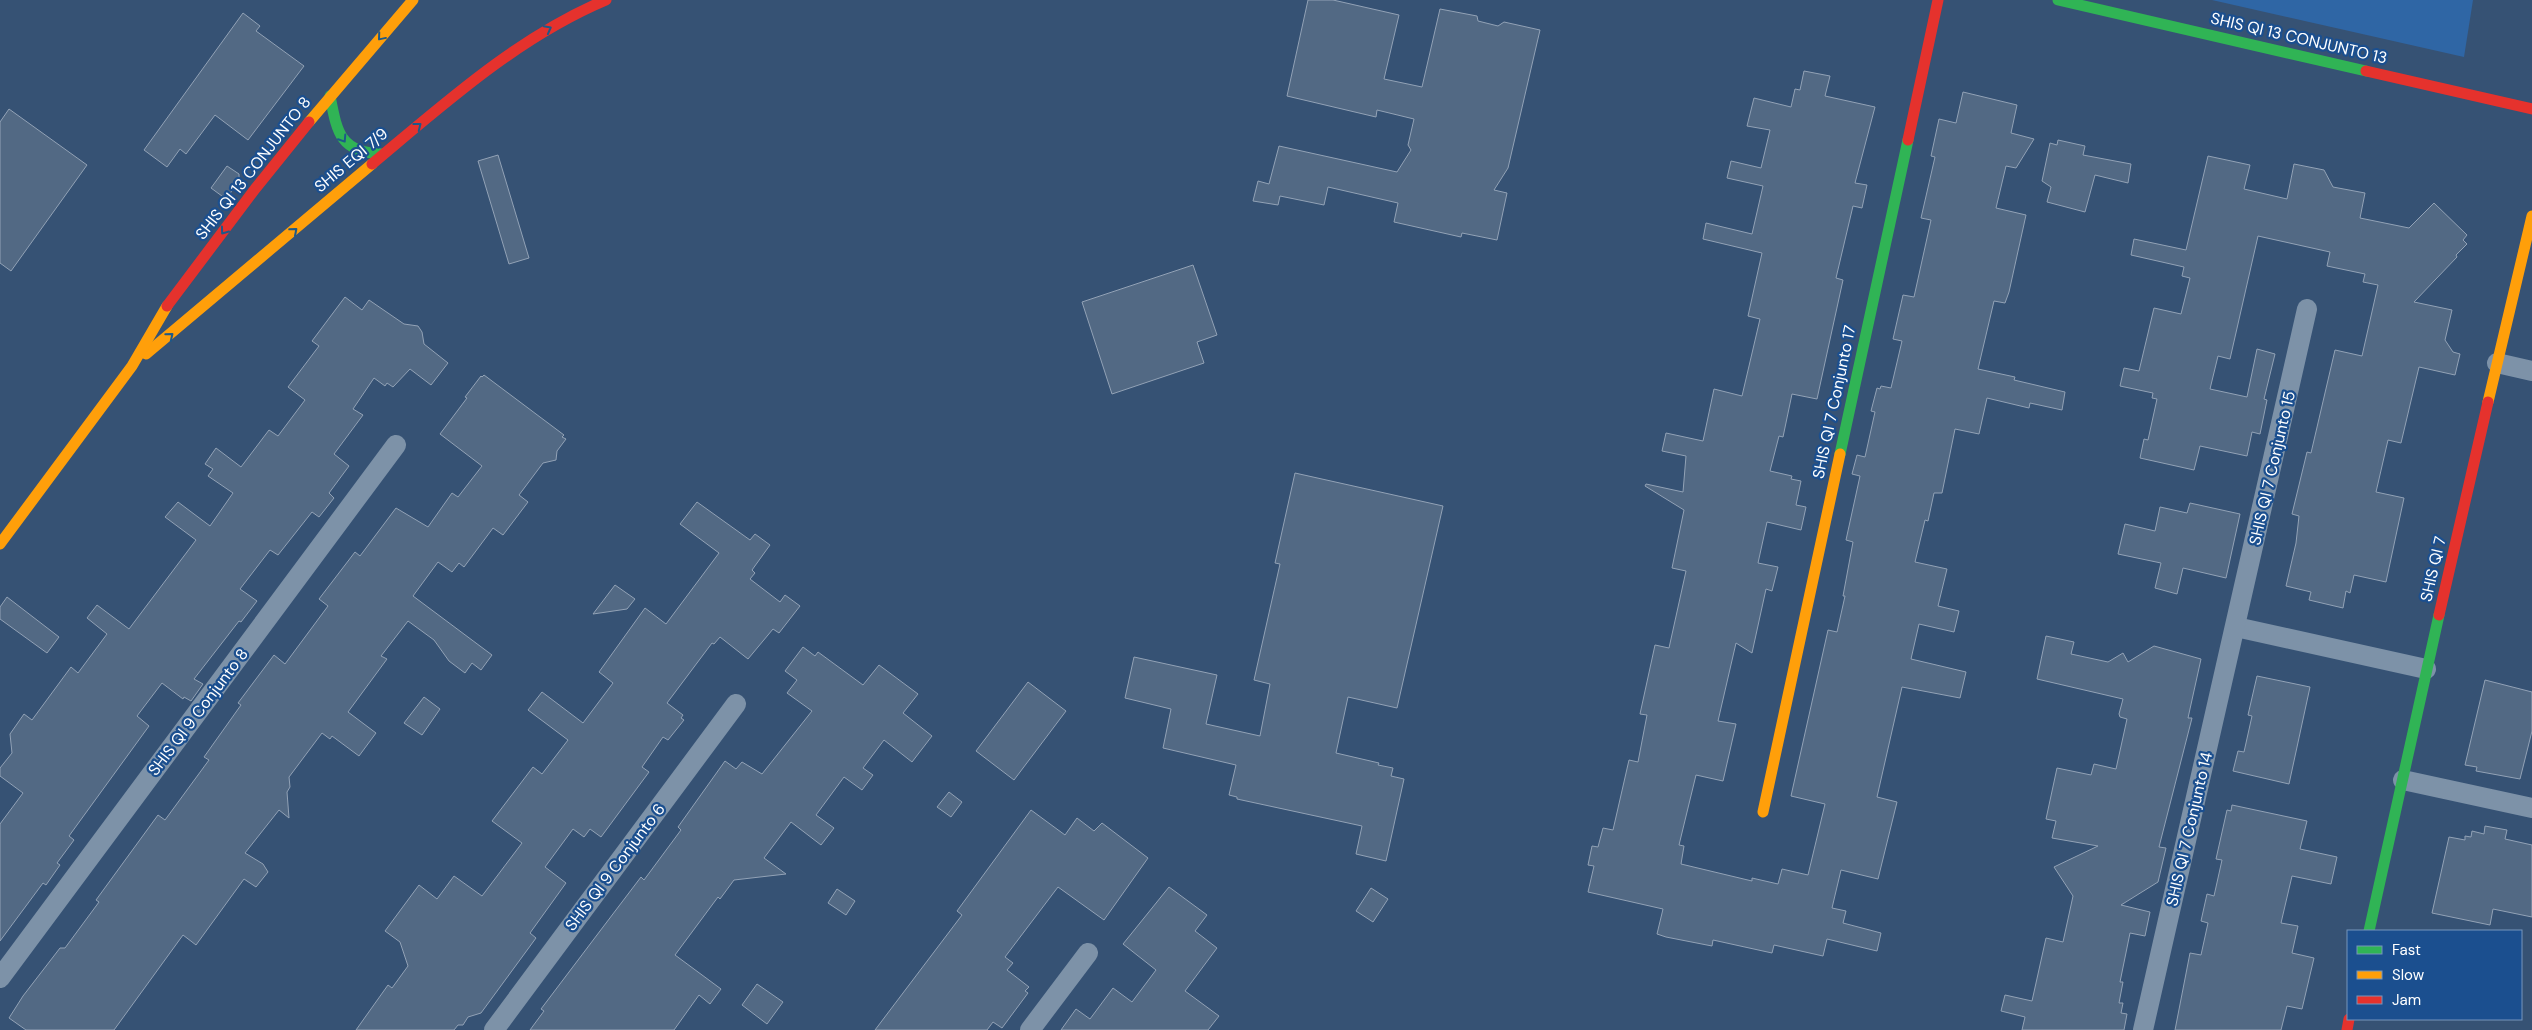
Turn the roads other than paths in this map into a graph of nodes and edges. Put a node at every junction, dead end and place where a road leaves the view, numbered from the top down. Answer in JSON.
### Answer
{"nodes":[{"id":1,"x":413,"y":0,"type":"edge"},
{"id":2,"x":606,"y":0,"type":"edge"},
{"id":3,"x":1938,"y":0,"type":"edge"},
{"id":4,"x":2058,"y":0,"type":"edge"},
{"id":5,"x":330,"y":96,"type":"junction"},
{"id":6,"x":2532,"y":109,"type":"edge"},
{"id":7,"x":382,"y":154,"type":"junction"},
{"id":8,"x":2532,"y":216,"type":"edge"},
{"id":9,"x":2308,"y":309,"type":"dead end"},
{"id":10,"x":2497,"y":364,"type":"junction"},
{"id":11,"x":132,"y":366,"type":"junction"},
{"id":12,"x":2532,"y":371,"type":"edge"},
{"id":13,"x":396,"y":445,"type":"dead end"},
{"id":14,"x":0,"y":544,"type":"edge"},
{"id":15,"x":2236,"y":627,"type":"junction"},
{"id":16,"x":2426,"y":669,"type":"junction"},
{"id":17,"x":736,"y":704,"type":"dead end"},
{"id":18,"x":2403,"y":780,"type":"junction"},
{"id":19,"x":2532,"y":808,"type":"edge"},
{"id":20,"x":1763,"y":812,"type":"dead end"},
{"id":21,"x":2369,"y":930,"type":"edge"},
{"id":22,"x":1088,"y":953,"type":"dead end"},
{"id":23,"x":0,"y":978,"type":"edge"},
{"id":24,"x":494,"y":1030,"type":"edge"},
{"id":25,"x":1030,"y":1030,"type":"edge"},
{"id":26,"x":2143,"y":1030,"type":"edge"}],
"edges":[{"from":1,"to":5,"type":"street","name":"SHIS QI 13 CONJUNTO 8","one_way":true},
{"from":7,"to":2,"type":"street","name":"SHIS EQI 7/9","one_way":true},
{"from":3,"to":20,"type":"street","name":"SHIS QI 7 Conjunto 17"},
{"from":4,"to":6,"type":"street","name":"SHIS QI 13 CONJUNTO 13"},
{"from":5,"to":7,"type":"street","one_way":true},
{"from":5,"to":11,"type":"street","name":"SHIS QI 13 CONJUNTO 8","one_way":true},
{"from":11,"to":7,"type":"street","name":"SHIS EQI 7/9","one_way":true},
{"from":8,"to":10,"type":"street","name":"SHIS QI 7"},
{"from":9,"to":15,"type":"street","name":"SHIS QI 7 Conjunto 15"},
{"from":10,"to":12,"type":"street"},
{"from":10,"to":16,"type":"street","name":"SHIS QI 7"},
{"from":11,"to":14,"type":"street"},
{"from":13,"to":23,"type":"street","name":"SHIS QI 9 Conjunto 8"},
{"from":15,"to":16,"type":"street"},
{"from":15,"to":26,"type":"street","name":"SHIS QI 7 Conjunto 14"},
{"from":16,"to":18,"type":"street","name":"SHIS QI 7"},
{"from":17,"to":24,"type":"street","name":"SHIS QI 9 Conjunto 6"},
{"from":18,"to":19,"type":"street"},
{"from":18,"to":21,"type":"street","name":"SHIS QI 7"},
{"from":22,"to":25,"type":"street"}]}
